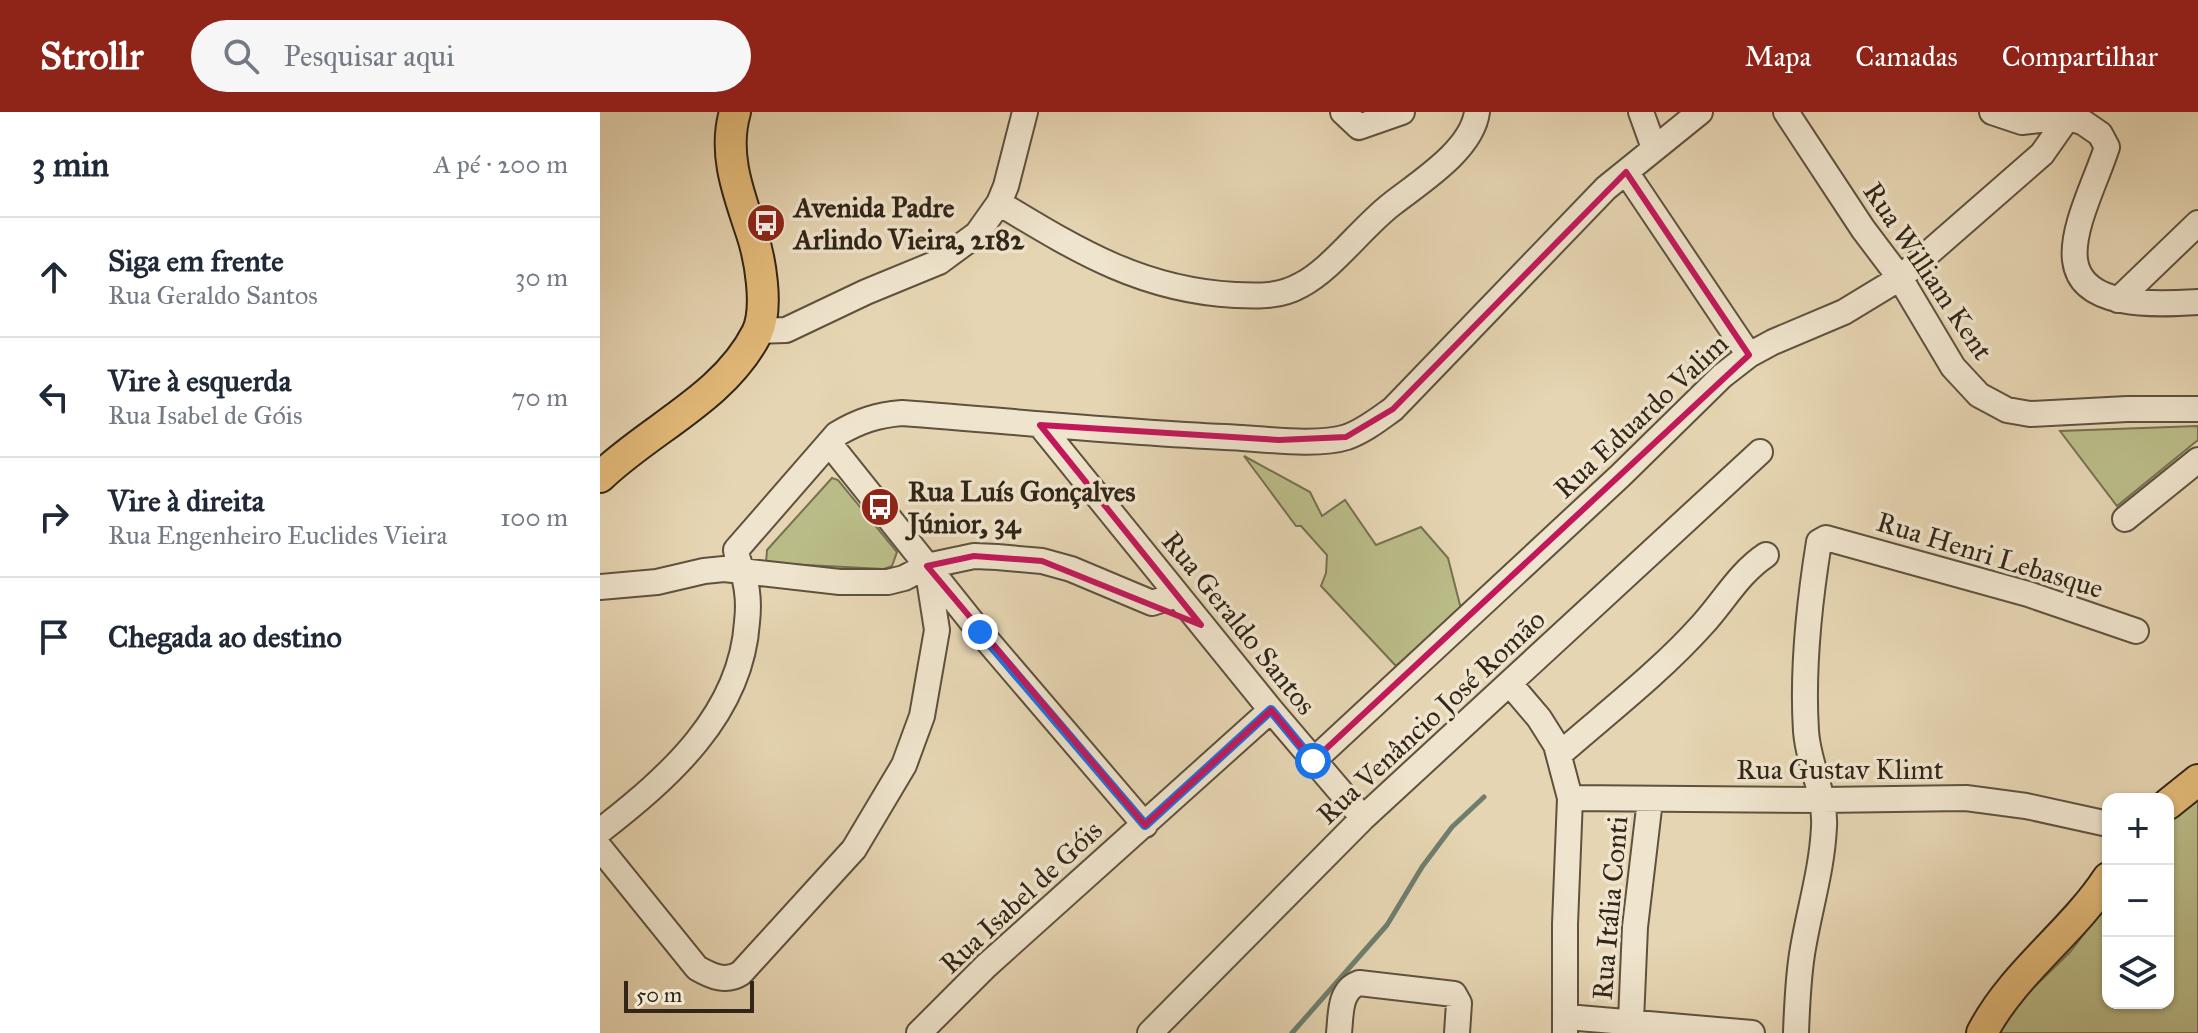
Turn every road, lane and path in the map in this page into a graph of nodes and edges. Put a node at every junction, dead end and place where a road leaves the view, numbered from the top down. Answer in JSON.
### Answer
{"nodes":[{"id":1,"x":735,"y":112,"type":"edge"},
{"id":2,"x":1025,"y":112,"type":"edge"},
{"id":3,"x":1343,"y":112,"type":"edge"},
{"id":4,"x":1402,"y":112,"type":"edge"},
{"id":5,"x":1477,"y":112,"type":"edge"},
{"id":6,"x":1641,"y":112,"type":"edge"},
{"id":7,"x":1700,"y":112,"type":"edge"},
{"id":8,"x":1786,"y":112,"type":"edge"},
{"id":9,"x":1992,"y":112,"type":"edge"},
{"id":10,"x":2068,"y":117,"type":"junction"},
{"id":11,"x":1654,"y":148,"type":"junction"},
{"id":12,"x":1626,"y":172,"type":"junction"},
{"id":13,"x":999,"y":203,"type":"junction"},
{"id":14,"x":2198,"y":223,"type":"edge"},
{"id":15,"x":1900,"y":278,"type":"junction"},
{"id":16,"x":2118,"y":300,"type":"junction"},
{"id":17,"x":2198,"y":302,"type":"edge"},
{"id":18,"x":758,"y":331,"type":"junction"},
{"id":19,"x":1749,"y":355,"type":"junction"},
{"id":20,"x":2198,"y":409,"type":"edge"},
{"id":21,"x":1040,"y":425,"type":"junction"},
{"id":22,"x":829,"y":443,"type":"junction"},
{"id":23,"x":1760,"y":452,"type":"dead end"},
{"id":24,"x":2198,"y":460,"type":"edge"},
{"id":25,"x":600,"y":477,"type":"edge"},
{"id":26,"x":2125,"y":519,"type":"dead end"},
{"id":27,"x":1766,"y":555,"type":"dead end"},
{"id":28,"x":927,"y":566,"type":"junction"},
{"id":29,"x":742,"y":573,"type":"junction"},
{"id":30,"x":600,"y":587,"type":"edge"},
{"id":31,"x":1177,"y":595,"type":"junction"},
{"id":32,"x":2136,"y":631,"type":"dead end"},
{"id":33,"x":1510,"y":684,"type":"junction"},
{"id":34,"x":1271,"y":710,"type":"junction"},
{"id":35,"x":1560,"y":754,"type":"junction"},
{"id":36,"x":1313,"y":761,"type":"junction"},
{"id":37,"x":2198,"y":780,"type":"edge"},
{"id":38,"x":1570,"y":798,"type":"junction"},
{"id":39,"x":2174,"y":799,"type":"edge"},
{"id":40,"x":1650,"y":800,"type":"junction"},
{"id":41,"x":1822,"y":800,"type":"junction"},
{"id":42,"x":1363,"y":818,"type":"junction"},
{"id":43,"x":2102,"y":823,"type":"edge"},
{"id":44,"x":1145,"y":825,"type":"junction"},
{"id":45,"x":600,"y":831,"type":"edge"},
{"id":46,"x":600,"y":848,"type":"edge"},
{"id":47,"x":2102,"y":886,"type":"edge"},
{"id":48,"x":1631,"y":1021,"type":"junction"},
{"id":49,"x":1566,"y":1025,"type":"edge"},
{"id":50,"x":919,"y":1033,"type":"edge"},
{"id":51,"x":1150,"y":1033,"type":"edge"},
{"id":52,"x":1339,"y":1033,"type":"edge"},
{"id":53,"x":1457,"y":1033,"type":"edge"},
{"id":54,"x":1752,"y":1033,"type":"edge"},
{"id":55,"x":1796,"y":1033,"type":"edge"},
{"id":56,"x":1982,"y":1033,"type":"edge"}],
"edges":[{"from":1,"to":18,"type":"main road"},
{"from":2,"to":13,"type":"street"},
{"from":3,"to":4,"type":"street"},
{"from":5,"to":13,"type":"street"},
{"from":6,"to":11,"type":"street"},
{"from":7,"to":11,"type":"street"},
{"from":8,"to":15,"type":"street","name":"Rua William Kent"},
{"from":9,"to":10,"type":"street"},
{"from":10,"to":15,"type":"street","name":"Rua Eduardo Valim"},
{"from":10,"to":16,"type":"street"},
{"from":11,"to":12,"type":"street"},
{"from":12,"to":19,"type":"street"},
{"from":12,"to":21,"type":"street"},
{"from":13,"to":18,"type":"street"},
{"from":14,"to":16,"type":"street"},
{"from":15,"to":19,"type":"street","name":"Rua Eduardo Valim"},
{"from":15,"to":20,"type":"street","name":"Rua William Kent"},
{"from":16,"to":17,"type":"street"},
{"from":18,"to":25,"type":"main road"},
{"from":19,"to":36,"type":"street","name":"Rua Eduardo Valim"},
{"from":21,"to":22,"type":"street"},
{"from":21,"to":31,"type":"street","name":"Rua Geraldo Santos"},
{"from":22,"to":28,"type":"street"},
{"from":22,"to":29,"type":"street"},
{"from":23,"to":33,"type":"street","name":"Rua Venâncio José Romão"},
{"from":24,"to":26,"type":"street"},
{"from":27,"to":35,"type":"street"},
{"from":28,"to":29,"type":"street"},
{"from":28,"to":31,"type":"street"},
{"from":28,"to":44,"type":"street"},
{"from":28,"to":46,"type":"street"},
{"from":29,"to":30,"type":"street"},
{"from":29,"to":45,"type":"street"},
{"from":31,"to":34,"type":"street","name":"Rua Geraldo Santos"},
{"from":32,"to":41,"type":"street","name":"Rua Henri Lebasque"},
{"from":33,"to":35,"type":"street"},
{"from":33,"to":42,"type":"street","name":"Rua Venâncio José Romão"},
{"from":34,"to":36,"type":"street","name":"Rua Geraldo Santos"},
{"from":34,"to":44,"type":"street","name":"Rua Isabel de Góis"},
{"from":35,"to":38,"type":"street"},
{"from":36,"to":42,"type":"street","name":"Rua Geraldo Santos"},
{"from":37,"to":39,"type":"main road"},
{"from":38,"to":40,"type":"street","name":"Rua Gustav Klimt"},
{"from":38,"to":49,"type":"street"},
{"from":40,"to":41,"type":"street","name":"Rua Gustav Klimt"},
{"from":40,"to":48,"type":"street","name":"Rua Itália Conti"},
{"from":41,"to":43,"type":"street","name":"Rua Gustav Klimt"},
{"from":41,"to":55,"type":"street"},
{"from":42,"to":51,"type":"street","name":"Rua Venâncio José Romão"},
{"from":44,"to":50,"type":"street","name":"Rua Isabel de Góis"},
{"from":47,"to":56,"type":"main road"},
{"from":48,"to":49,"type":"street"},
{"from":48,"to":54,"type":"street"},
{"from":52,"to":53,"type":"street"}]}
